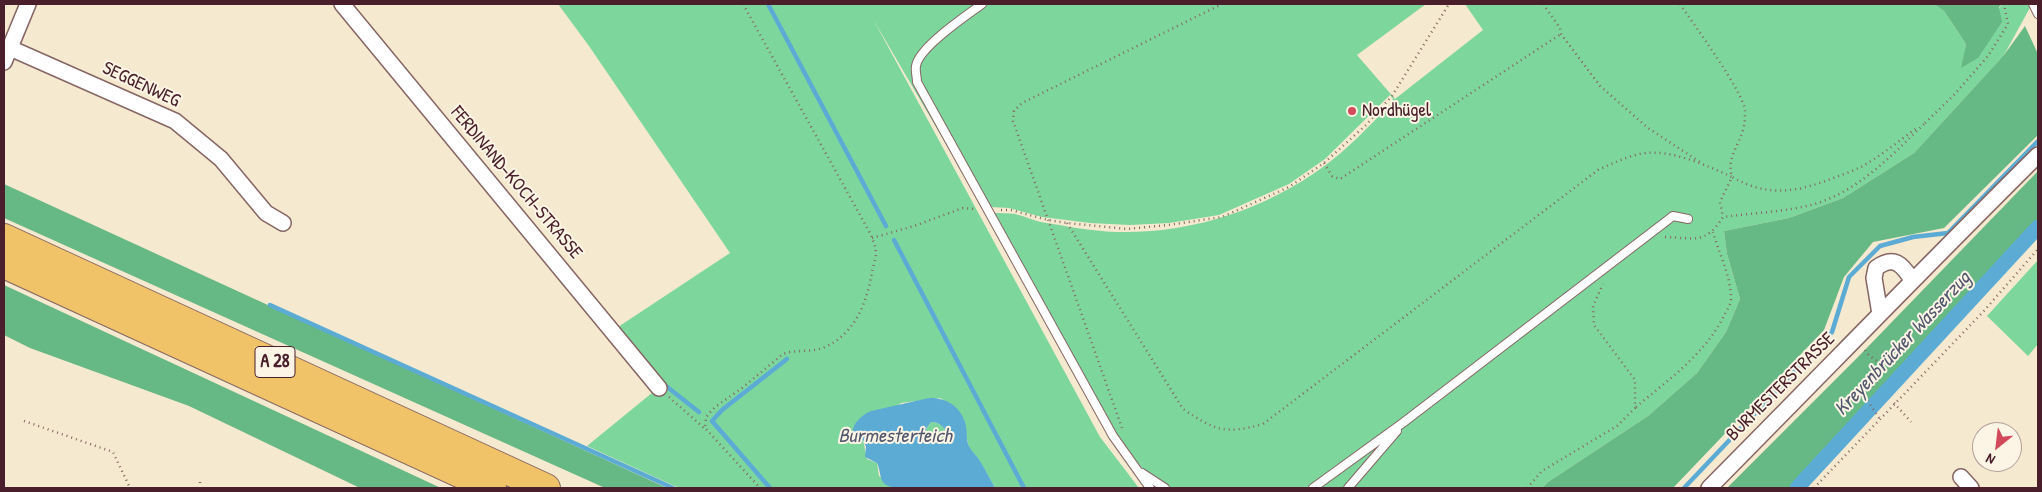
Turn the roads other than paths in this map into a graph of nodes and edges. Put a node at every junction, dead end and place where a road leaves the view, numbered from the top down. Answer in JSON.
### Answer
{"nodes":[{"id":1,"x":28,"y":4,"type":"edge"},
{"id":2,"x":342,"y":4,"type":"edge"},
{"id":3,"x":982,"y":4,"type":"edge"},
{"id":4,"x":2033,"y":4,"type":"edge"},
{"id":5,"x":2038,"y":14,"type":"edge"},
{"id":6,"x":10,"y":48,"type":"junction"},
{"id":7,"x":4,"y":62,"type":"edge"},
{"id":8,"x":2038,"y":155,"type":"edge"},
{"id":9,"x":1688,"y":220,"type":"dead end"},
{"id":10,"x":283,"y":223,"type":"dead end"},
{"id":11,"x":4,"y":238,"type":"edge"},
{"id":12,"x":4,"y":264,"type":"edge"},
{"id":13,"x":1912,"y":280,"type":"junction"},
{"id":14,"x":1880,"y":314,"type":"junction"},
{"id":15,"x":659,"y":388,"type":"road end"},
{"id":16,"x":1404,"y":422,"type":"junction"},
{"id":17,"x":1136,"y":470,"type":"junction"},
{"id":18,"x":492,"y":488,"type":"edge"},
{"id":19,"x":546,"y":488,"type":"edge"},
{"id":20,"x":1150,"y":488,"type":"edge"},
{"id":21,"x":1165,"y":488,"type":"edge"},
{"id":22,"x":1313,"y":488,"type":"edge"},
{"id":23,"x":1348,"y":488,"type":"edge"},
{"id":24,"x":1709,"y":488,"type":"edge"}],
"edges":[{"from":1,"to":6,"type":"street"},
{"from":2,"to":15,"type":"street","name":"FERDINAND-KOCH-STRASSE"},
{"from":3,"to":17,"type":"lane"},
{"from":4,"to":5,"type":"lane"},
{"from":6,"to":7,"type":"street"},
{"from":6,"to":10,"type":"street","name":"SEGGENWEG"},
{"from":8,"to":13,"type":"street","name":"BURMESTERSTRASSE"},
{"from":9,"to":16,"type":"lane"},
{"from":11,"to":19,"type":"highway","number":"A 28"},
{"from":12,"to":18,"type":"highway","number":"A 28"},
{"from":13,"to":14,"type":"street","name":"BURMESTERSTRASSE"},
{"from":13,"to":14,"type":"street"},
{"from":14,"to":24,"type":"street","name":"BURMESTERSTRASSE"},
{"from":16,"to":22,"type":"lane"},
{"from":16,"to":23,"type":"lane"},
{"from":17,"to":20,"type":"lane"},
{"from":17,"to":21,"type":"lane"}]}
